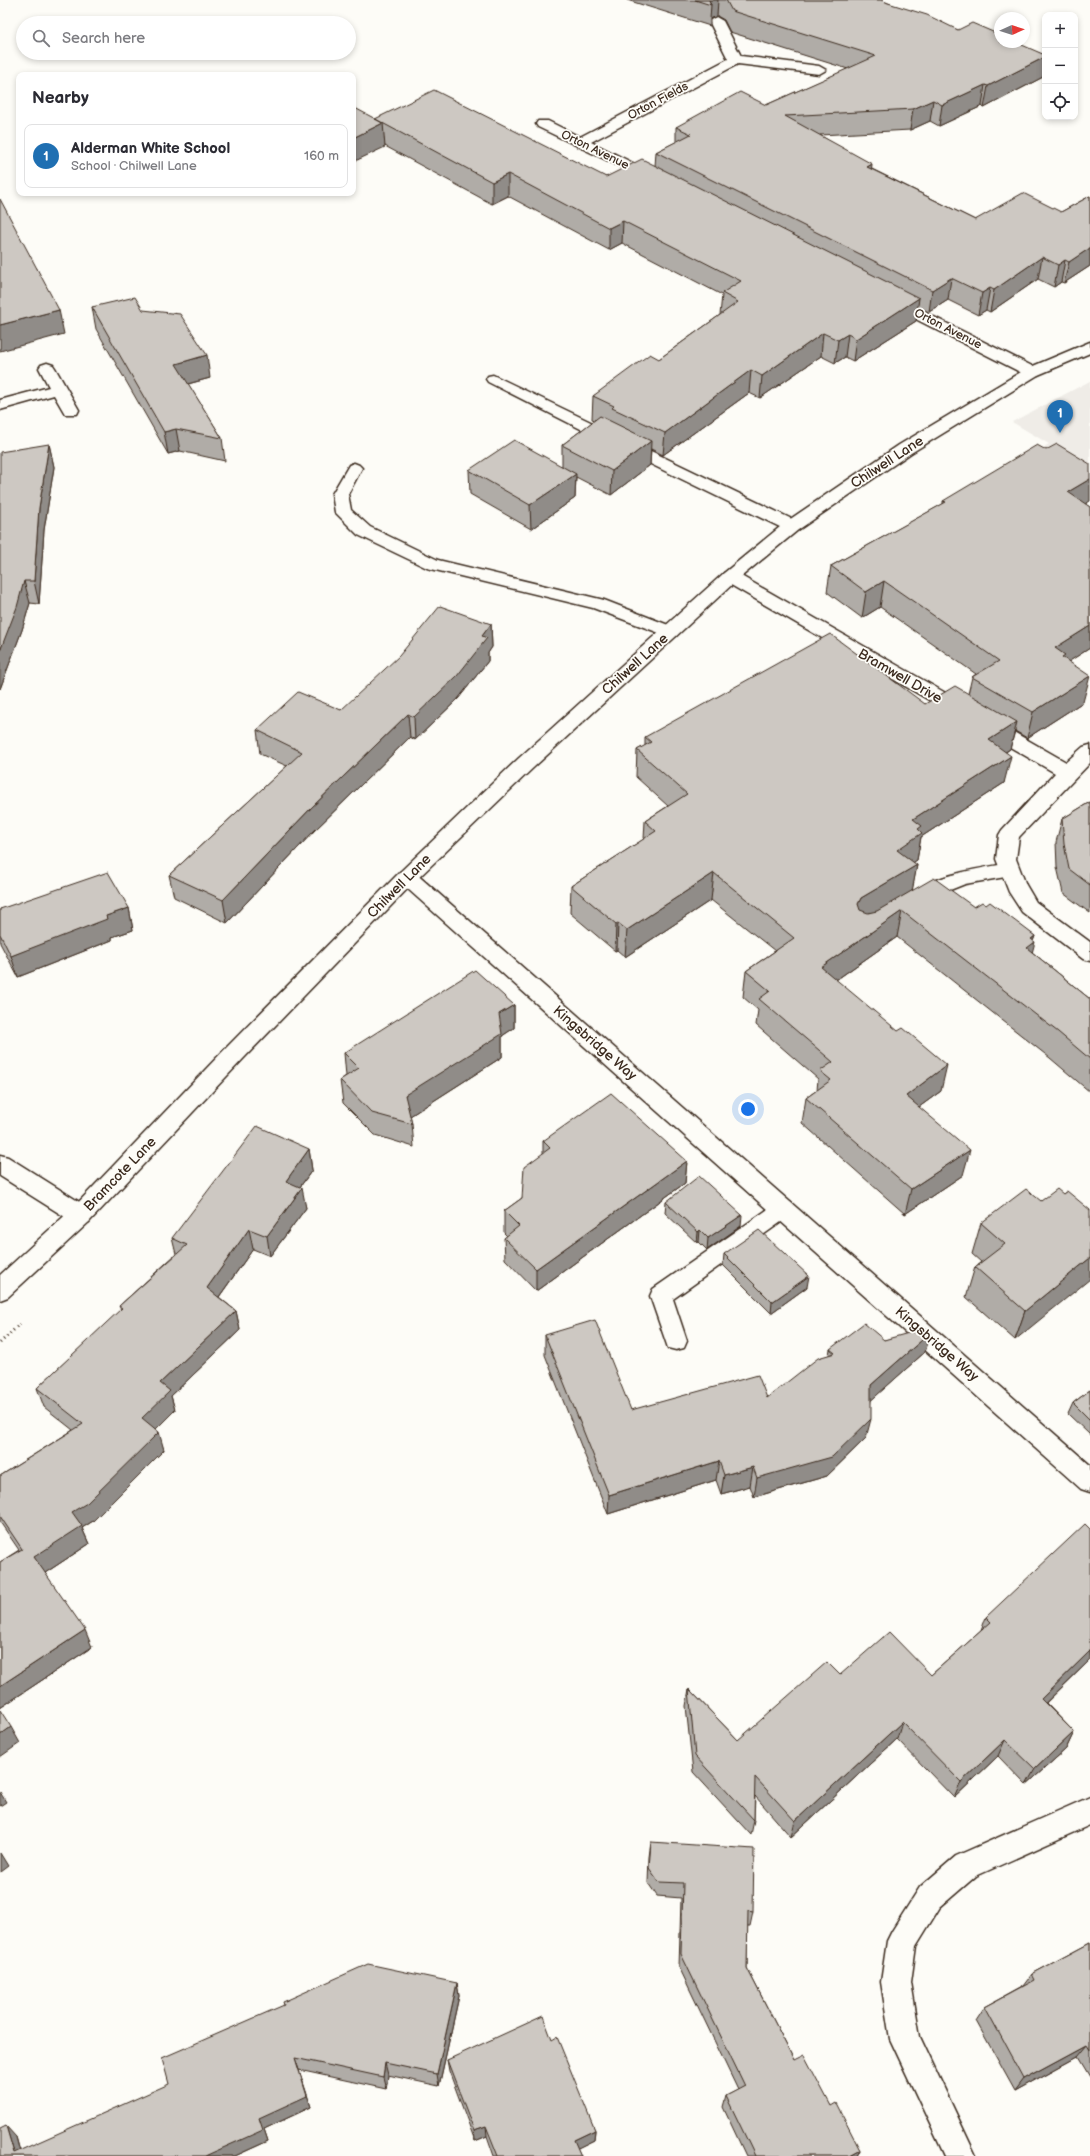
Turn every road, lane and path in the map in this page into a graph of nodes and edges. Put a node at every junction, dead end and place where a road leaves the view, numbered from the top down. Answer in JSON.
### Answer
{"nodes":[{"id":1,"x":716,"y":21,"type":"dead end"},
{"id":2,"x":736,"y":60,"type":"junction"},
{"id":3,"x":819,"y":70,"type":"dead end"},
{"id":4,"x":543,"y":124,"type":"dead end"},
{"id":5,"x":581,"y":142,"type":"junction"},
{"id":6,"x":666,"y":185,"type":"edge"},
{"id":7,"x":877,"y":293,"type":"edge"},
{"id":8,"x":1090,"y":347,"type":"edge"},
{"id":9,"x":47,"y":368,"type":"dead end"},
{"id":10,"x":1032,"y":372,"type":"junction"},
{"id":11,"x":493,"y":379,"type":"dead end"},
{"id":12,"x":59,"y":390,"type":"junction"},
{"id":13,"x":0,"y":405,"type":"edge"},
{"id":14,"x":71,"y":410,"type":"dead end"},
{"id":15,"x":354,"y":468,"type":"dead end"},
{"id":16,"x":792,"y":526,"type":"junction"},
{"id":17,"x":730,"y":578,"type":"junction"},
{"id":18,"x":670,"y":632,"type":"junction"},
{"id":19,"x":1090,"y":752,"type":"edge"},
{"id":20,"x":1068,"y":772,"type":"junction"},
{"id":21,"x":1010,"y":870,"type":"junction"},
{"id":22,"x":407,"y":877,"type":"junction"},
{"id":23,"x":903,"y":908,"type":"edge"},
{"id":24,"x":1090,"y":953,"type":"edge"},
{"id":25,"x":235,"y":1053,"type":"joint"},
{"id":26,"x":0,"y":1164,"type":"edge"},
{"id":27,"x":784,"y":1209,"type":"junction"},
{"id":28,"x":81,"y":1215,"type":"junction"},
{"id":29,"x":0,"y":1290,"type":"edge"},
{"id":30,"x":20,"y":1323,"type":"dead end"},
{"id":31,"x":676,"y":1341,"type":"dead end"},
{"id":32,"x":0,"y":1343,"type":"edge"},
{"id":33,"x":1090,"y":1480,"type":"edge"},
{"id":34,"x":1090,"y":1811,"type":"edge"},
{"id":35,"x":961,"y":2156,"type":"edge"}],
"edges":[{"from":1,"to":2,"type":"street"},
{"from":2,"to":3,"type":"street"},
{"from":2,"to":5,"type":"street","name":"Orton Fields"},
{"from":4,"to":5,"type":"street","name":"Orton Avenue"},
{"from":5,"to":6,"type":"street","name":"Orton Avenue"},
{"from":7,"to":10,"type":"street","name":"Orton Avenue"},
{"from":8,"to":10,"type":"street","name":"Chilwell Lane"},
{"from":9,"to":12,"type":"street"},
{"from":10,"to":16,"type":"street","name":"Chilwell Lane"},
{"from":11,"to":16,"type":"lane"},
{"from":12,"to":13,"type":"street"},
{"from":12,"to":14,"type":"street"},
{"from":15,"to":18,"type":"lane"},
{"from":16,"to":17,"type":"street","name":"Chilwell Lane"},
{"from":17,"to":18,"type":"street","name":"Chilwell Lane"},
{"from":17,"to":20,"type":"street","name":"Bramwell Drive"},
{"from":18,"to":22,"type":"street","name":"Chilwell Lane"},
{"from":19,"to":20,"type":"street"},
{"from":20,"to":21,"type":"street"},
{"from":21,"to":23,"type":"lane"},
{"from":21,"to":24,"type":"street"},
{"from":22,"to":25,"type":"street","name":"Chilwell Lane"},
{"from":22,"to":27,"type":"street","name":"Kingsbridge Way"},
{"from":25,"to":28,"type":"street","name":"Bramcote Lane"},
{"from":26,"to":28,"type":"street"},
{"from":27,"to":31,"type":"lane"},
{"from":27,"to":33,"type":"street","name":"Kingsbridge Way"},
{"from":28,"to":29,"type":"street","name":"Bramcote Lane"},
{"from":30,"to":32,"type":"path"},
{"from":34,"to":35,"type":"street"}]}
